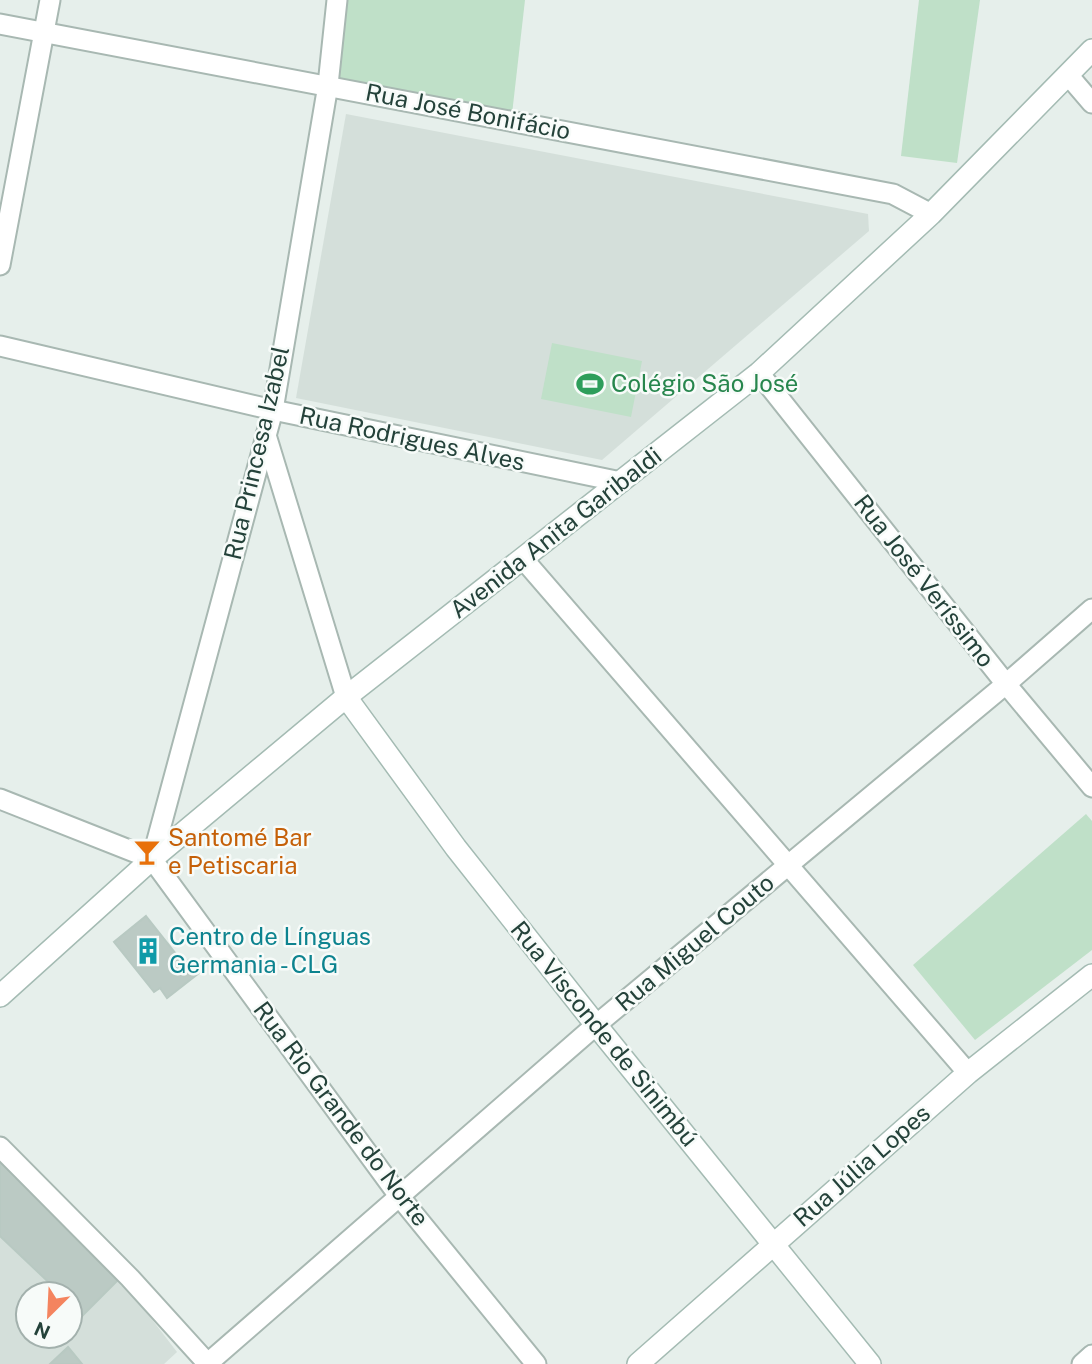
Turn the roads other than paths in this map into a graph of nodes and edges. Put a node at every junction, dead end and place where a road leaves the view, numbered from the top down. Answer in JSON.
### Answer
{"nodes":[{"id":1,"x":50,"y":0,"type":"edge"},
{"id":2,"x":337,"y":0,"type":"edge"},
{"id":3,"x":0,"y":24,"type":"edge"},
{"id":4,"x":45,"y":32,"type":"junction"},
{"id":5,"x":1092,"y":50,"type":"edge"},
{"id":6,"x":1068,"y":75,"type":"junction"},
{"id":7,"x":328,"y":85,"type":"junction"},
{"id":8,"x":1092,"y":103,"type":"edge"},
{"id":9,"x":931,"y":214,"type":"junction"},
{"id":10,"x":0,"y":265,"type":"edge"},
{"id":11,"x":0,"y":346,"type":"edge"},
{"id":12,"x":759,"y":373,"type":"junction"},
{"id":13,"x":273,"y":410,"type":"junction"},
{"id":14,"x":266,"y":435,"type":"junction"},
{"id":15,"x":621,"y":482,"type":"junction"},
{"id":16,"x":524,"y":560,"type":"junction"},
{"id":17,"x":1092,"y":609,"type":"edge"},
{"id":18,"x":1006,"y":684,"type":"junction"},
{"id":19,"x":346,"y":697,"type":"junction"},
{"id":20,"x":1092,"y":787,"type":"edge"},
{"id":21,"x":0,"y":799,"type":"edge"},
{"id":22,"x":152,"y":859,"type":"junction"},
{"id":23,"x":790,"y":865,"type":"junction"},
{"id":24,"x":1092,"y":975,"type":"edge"},
{"id":25,"x":0,"y":996,"type":"edge"},
{"id":26,"x":596,"y":1025,"type":"junction"},
{"id":27,"x":968,"y":1073,"type":"junction"},
{"id":28,"x":0,"y":1147,"type":"edge"},
{"id":29,"x":399,"y":1196,"type":"junction"},
{"id":30,"x":774,"y":1243,"type":"junction"},
{"id":31,"x":1092,"y":1354,"type":"edge"},
{"id":32,"x":207,"y":1364,"type":"edge"},
{"id":33,"x":536,"y":1364,"type":"edge"},
{"id":34,"x":638,"y":1364,"type":"edge"},
{"id":35,"x":870,"y":1364,"type":"edge"},
{"id":36,"x":1082,"y":1364,"type":"edge"}],
"edges":[{"from":1,"to":4,"type":"street"},
{"from":2,"to":7,"type":"street","name":"Rua Princesa Izabel"},
{"from":3,"to":4,"type":"street","name":"Rua José Bonifácio"},
{"from":4,"to":7,"type":"street","name":"Rua José Bonifácio"},
{"from":4,"to":10,"type":"street"},
{"from":5,"to":6,"type":"street","name":"Avenida Anita Garibaldi"},
{"from":6,"to":8,"type":"street"},
{"from":6,"to":9,"type":"street","name":"Avenida Anita Garibaldi"},
{"from":7,"to":9,"type":"street","name":"Rua José Bonifácio"},
{"from":7,"to":13,"type":"street","name":"Rua Princesa Izabel"},
{"from":9,"to":12,"type":"street","name":"Avenida Anita Garibaldi"},
{"from":11,"to":13,"type":"street","name":"Rua Rodrigues Alves"},
{"from":12,"to":15,"type":"street","name":"Avenida Anita Garibaldi"},
{"from":12,"to":18,"type":"street","name":"Rua José Veríssimo"},
{"from":13,"to":14,"type":"street","name":"Rua Princesa Izabel"},
{"from":13,"to":15,"type":"street","name":"Rua Rodrigues Alves"},
{"from":14,"to":19,"type":"street"},
{"from":14,"to":22,"type":"street","name":"Rua Princesa Izabel"},
{"from":15,"to":16,"type":"street","name":"Avenida Anita Garibaldi"},
{"from":16,"to":19,"type":"street","name":"Avenida Anita Garibaldi"},
{"from":16,"to":23,"type":"street"},
{"from":17,"to":18,"type":"street","name":"Rua Miguel Couto"},
{"from":18,"to":20,"type":"street","name":"Rua José Veríssimo"},
{"from":18,"to":23,"type":"street","name":"Rua Miguel Couto"},
{"from":19,"to":22,"type":"street","name":"Avenida Anita Garibaldi"},
{"from":19,"to":26,"type":"street","name":"Rua Visconde de Sinimbú"},
{"from":21,"to":22,"type":"street"},
{"from":22,"to":25,"type":"street","name":"Avenida Anita Garibaldi"},
{"from":22,"to":29,"type":"street","name":"Rua Rio Grande do Norte"},
{"from":23,"to":26,"type":"street","name":"Rua Miguel Couto"},
{"from":23,"to":27,"type":"street"},
{"from":24,"to":27,"type":"street","name":"Rua Júlia Lopes"},
{"from":26,"to":29,"type":"street","name":"Rua Miguel Couto"},
{"from":26,"to":30,"type":"street","name":"Rua Visconde de Sinimbú"},
{"from":27,"to":30,"type":"street","name":"Rua Júlia Lopes"},
{"from":28,"to":32,"type":"street"},
{"from":29,"to":32,"type":"street","name":"Rua Miguel Couto"},
{"from":29,"to":33,"type":"street","name":"Rua Rio Grande do Norte"},
{"from":30,"to":34,"type":"street","name":"Rua Júlia Lopes"},
{"from":30,"to":35,"type":"street","name":"Rua Visconde de Sinimbú"},
{"from":31,"to":36,"type":"street"}]}
